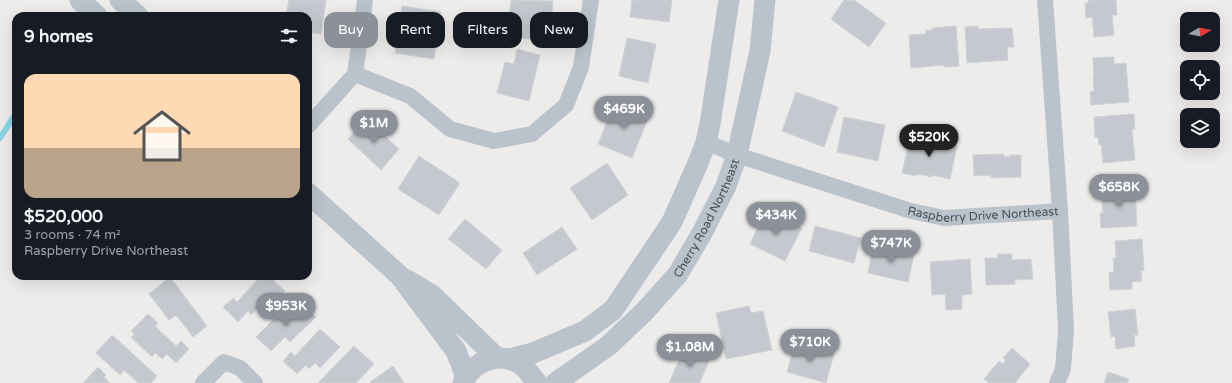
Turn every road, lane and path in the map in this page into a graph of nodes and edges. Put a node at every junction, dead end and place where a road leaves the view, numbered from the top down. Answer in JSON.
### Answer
{"nodes":[{"id":1,"x":80,"y":0,"type":"edge"},
{"id":2,"x":120,"y":0,"type":"edge"},
{"id":3,"x":365,"y":0,"type":"edge"},
{"id":4,"x":591,"y":0,"type":"edge"},
{"id":5,"x":729,"y":0,"type":"edge"},
{"id":6,"x":765,"y":0,"type":"edge"},
{"id":7,"x":1045,"y":0,"type":"edge"},
{"id":8,"x":93,"y":12,"type":"edge"},
{"id":9,"x":134,"y":12,"type":"edge"},
{"id":10,"x":355,"y":74,"type":"junction"},
{"id":11,"x":312,"y":122,"type":"edge"},
{"id":12,"x":706,"y":142,"type":"junction"},
{"id":13,"x":737,"y":155,"type":"junction"},
{"id":14,"x":312,"y":197,"type":"edge"},
{"id":15,"x":1060,"y":211,"type":"junction"},
{"id":16,"x":400,"y":276,"type":"junction"},
{"id":17,"x":503,"y":359,"type":"junction"},
{"id":18,"x":465,"y":380,"type":"edge"},
{"id":19,"x":203,"y":383,"type":"edge"},
{"id":20,"x":255,"y":383,"type":"edge"},
{"id":21,"x":536,"y":383,"type":"edge"},
{"id":22,"x":555,"y":383,"type":"edge"},
{"id":23,"x":1057,"y":383,"type":"edge"}],
"edges":[{"from":1,"to":8,"type":"street"},
{"from":2,"to":9,"type":"street"},
{"from":3,"to":10,"type":"street"},
{"from":4,"to":10,"type":"street"},
{"from":5,"to":12,"type":"street"},
{"from":6,"to":13,"type":"street","name":"Cherry Road Northeast"},
{"from":7,"to":15,"type":"street","name":"Raspberry Drive Northeast"},
{"from":10,"to":11,"type":"street"},
{"from":12,"to":13,"type":"street","name":"Raspberry Drive Northeast"},
{"from":12,"to":17,"type":"street"},
{"from":13,"to":15,"type":"street","name":"Raspberry Drive Northeast"},
{"from":13,"to":22,"type":"street","name":"Cherry Road Northeast"},
{"from":14,"to":16,"type":"street"},
{"from":15,"to":23,"type":"street"},
{"from":16,"to":17,"type":"street"},
{"from":16,"to":18,"type":"street"},
{"from":17,"to":18,"type":"street"},
{"from":17,"to":21,"type":"street"},
{"from":19,"to":20,"type":"street"}]}
